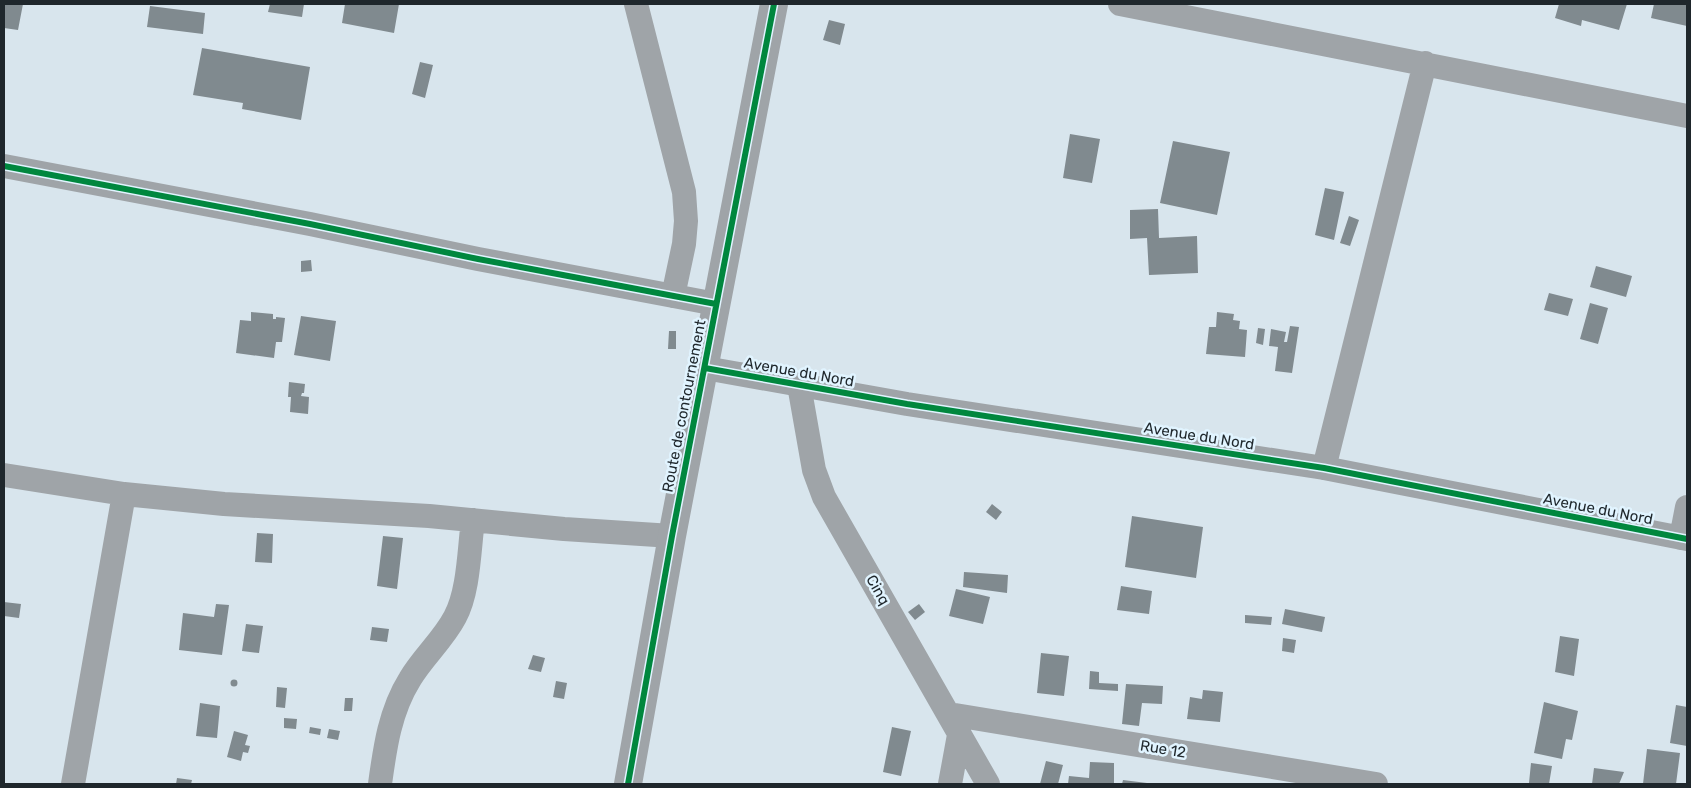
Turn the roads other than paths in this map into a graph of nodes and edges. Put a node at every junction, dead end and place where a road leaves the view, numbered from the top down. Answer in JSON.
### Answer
{"nodes":[{"id":1,"x":636,"y":4,"type":"edge"},
{"id":2,"x":774,"y":4,"type":"edge"},
{"id":3,"x":1120,"y":4,"type":"edge"},
{"id":4,"x":1425,"y":63,"type":"junction"},
{"id":5,"x":1687,"y":116,"type":"edge"},
{"id":6,"x":4,"y":166,"type":"edge"},
{"id":7,"x":673,"y":296,"type":"junction"},
{"id":8,"x":716,"y":304,"type":"junction"},
{"id":9,"x":705,"y":368,"type":"junction"},
{"id":10,"x":799,"y":385,"type":"junction"},
{"id":11,"x":1324,"y":468,"type":"junction"},
{"id":12,"x":4,"y":475,"type":"edge"},
{"id":13,"x":124,"y":494,"type":"junction"},
{"id":14,"x":1687,"y":507,"type":"edge"},
{"id":15,"x":473,"y":520,"type":"junction"},
{"id":16,"x":672,"y":536,"type":"junction"},
{"id":17,"x":1684,"y":538,"type":"edge"},
{"id":18,"x":954,"y":724,"type":"junction"},
{"id":19,"x":73,"y":784,"type":"edge"},
{"id":20,"x":380,"y":784,"type":"edge"},
{"id":21,"x":628,"y":784,"type":"edge"},
{"id":22,"x":950,"y":784,"type":"edge"},
{"id":23,"x":988,"y":784,"type":"edge"},
{"id":24,"x":1376,"y":784,"type":"edge"}],
"edges":[{"from":1,"to":7,"type":"street"},
{"from":2,"to":8,"type":"street","name":"Route de contournement"},
{"from":3,"to":4,"type":"street"},
{"from":4,"to":5,"type":"street"},
{"from":4,"to":11,"type":"street"},
{"from":6,"to":7,"type":"street"},
{"from":7,"to":8,"type":"street"},
{"from":8,"to":9,"type":"street","name":"Route de contournement"},
{"from":9,"to":10,"type":"street","name":"Avenue du Nord"},
{"from":9,"to":16,"type":"street","name":"Route de contournement"},
{"from":10,"to":11,"type":"street","name":"Avenue du Nord"},
{"from":10,"to":18,"type":"street","name":"Cinq"},
{"from":11,"to":17,"type":"street","name":"Avenue du Nord"},
{"from":12,"to":13,"type":"street"},
{"from":13,"to":15,"type":"street"},
{"from":13,"to":19,"type":"street"},
{"from":14,"to":17,"type":"street"},
{"from":15,"to":16,"type":"street"},
{"from":15,"to":20,"type":"street"},
{"from":16,"to":21,"type":"street","name":"Route de contournement"},
{"from":18,"to":22,"type":"street"},
{"from":18,"to":23,"type":"street","name":"Cinq"},
{"from":18,"to":24,"type":"street","name":"Rue 12"}]}
